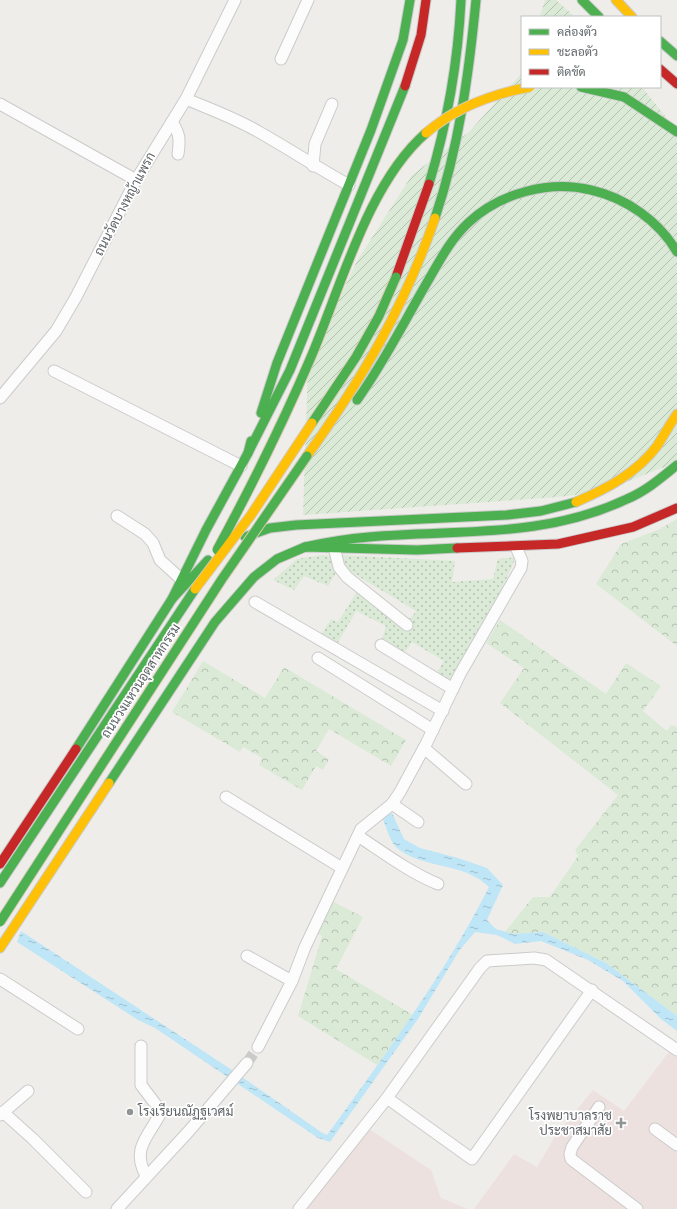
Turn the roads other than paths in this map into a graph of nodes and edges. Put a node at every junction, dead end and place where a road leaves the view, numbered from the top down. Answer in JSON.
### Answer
{"nodes":[{"id":1,"x":235,"y":0,"type":"edge"},
{"id":2,"x":307,"y":0,"type":"edge"},
{"id":3,"x":410,"y":0,"type":"edge"},
{"id":4,"x":426,"y":0,"type":"edge"},
{"id":5,"x":461,"y":0,"type":"edge"},
{"id":6,"x":476,"y":0,"type":"edge"},
{"id":7,"x":582,"y":0,"type":"edge"},
{"id":8,"x":616,"y":0,"type":"edge"},
{"id":9,"x":599,"y":16,"type":"edge"},
{"id":10,"x":631,"y":16,"type":"edge"},
{"id":11,"x":661,"y":42,"type":"edge"},
{"id":12,"x":677,"y":56,"type":"edge"},
{"id":13,"x":281,"y":59,"type":"dead end"},
{"id":14,"x":661,"y":70,"type":"edge"},
{"id":15,"x":675,"y":82,"type":"edge"},
{"id":16,"x":524,"y":88,"type":"edge"},
{"id":17,"x":585,"y":88,"type":"edge"},
{"id":18,"x":186,"y":99,"type":"junction"},
{"id":19,"x":0,"y":104,"type":"edge"},
{"id":20,"x":332,"y":104,"type":"dead end"},
{"id":21,"x":172,"y":122,"type":"junction"},
{"id":22,"x":677,"y":132,"type":"edge"},
{"id":23,"x":178,"y":154,"type":"dead end"},
{"id":24,"x":313,"y":166,"type":"junction"},
{"id":25,"x":136,"y":180,"type":"junction"},
{"id":26,"x":349,"y":185,"type":"junction"},
{"id":27,"x":677,"y":252,"type":"edge"},
{"id":28,"x":54,"y":371,"type":"dead end"},
{"id":29,"x":0,"y":398,"type":"edge"},
{"id":30,"x":677,"y":414,"type":"edge"},
{"id":31,"x":248,"y":453,"type":"junction"},
{"id":32,"x":307,"y":456,"type":"junction"},
{"id":33,"x":677,"y":465,"type":"edge"},
{"id":34,"x":241,"y":466,"type":"junction"},
{"id":35,"x":677,"y":508,"type":"edge"},
{"id":36,"x":117,"y":516,"type":"dead end"},
{"id":37,"x":305,"y":547,"type":"junction"},
{"id":38,"x":334,"y":547,"type":"junction"},
{"id":39,"x":516,"y":547,"type":"junction"},
{"id":40,"x":182,"y":580,"type":"junction"},
{"id":41,"x":195,"y":589,"type":"junction"},
{"id":42,"x":172,"y":599,"type":"junction"},
{"id":43,"x":255,"y":602,"type":"dead end"},
{"id":44,"x":407,"y":625,"type":"dead end"},
{"id":45,"x":381,"y":645,"type":"dead end"},
{"id":46,"x":318,"y":658,"type":"dead end"},
{"id":47,"x":453,"y":689,"type":"junction"},
{"id":48,"x":443,"y":711,"type":"junction"},
{"id":49,"x":433,"y":730,"type":"junction"},
{"id":50,"x":424,"y":748,"type":"junction"},
{"id":51,"x":466,"y":784,"type":"dead end"},
{"id":52,"x":226,"y":797,"type":"dead end"},
{"id":53,"x":392,"y":804,"type":"junction"},
{"id":54,"x":418,"y":822,"type":"dead end"},
{"id":55,"x":358,"y":836,"type":"junction"},
{"id":56,"x":0,"y":864,"type":"edge"},
{"id":57,"x":342,"y":868,"type":"junction"},
{"id":58,"x":0,"y":883,"type":"edge"},
{"id":59,"x":438,"y":884,"type":"dead end"},
{"id":60,"x":0,"y":922,"type":"edge"},
{"id":61,"x":2,"y":946,"type":"edge"},
{"id":62,"x":247,"y":956,"type":"dead end"},
{"id":63,"x":0,"y":979,"type":"edge"},
{"id":64,"x":292,"y":981,"type":"junction"},
{"id":65,"x":592,"y":990,"type":"junction"},
{"id":66,"x":78,"y":1029,"type":"dead end"},
{"id":67,"x":140,"y":1046,"type":"dead end"},
{"id":68,"x":258,"y":1047,"type":"tunnel mouth"},
{"id":69,"x":677,"y":1050,"type":"edge"},
{"id":70,"x":244,"y":1066,"type":"tunnel mouth"},
{"id":71,"x":28,"y":1090,"type":"dead end"},
{"id":72,"x":387,"y":1098,"type":"junction"},
{"id":73,"x":599,"y":1107,"type":"dead end"},
{"id":74,"x":1,"y":1114,"type":"edge"},
{"id":75,"x":655,"y":1129,"type":"dead end"},
{"id":76,"x":677,"y":1145,"type":"edge"},
{"id":77,"x":146,"y":1176,"type":"junction"},
{"id":78,"x":86,"y":1192,"type":"dead end"},
{"id":79,"x":117,"y":1209,"type":"edge"},
{"id":80,"x":300,"y":1209,"type":"edge"},
{"id":81,"x":637,"y":1209,"type":"edge"}],
"edges":[{"from":1,"to":18,"type":"street","name":"ถนนวัดบางหญ้าแพรก"},
{"from":2,"to":13,"type":"street"},
{"from":3,"to":26,"type":"main road"},
{"from":4,"to":31,"type":"main road"},
{"from":5,"to":41,"type":"main road","bridge":true},
{"from":6,"to":32,"type":"main road","bridge":true},
{"from":7,"to":9,"type":"main road"},
{"from":8,"to":10,"type":"main road"},
{"from":11,"to":12,"type":"main road"},
{"from":14,"to":15,"type":"main road"},
{"from":16,"to":41,"type":"main road","bridge":true},
{"from":17,"to":22,"type":"main road"},
{"from":18,"to":21,"type":"street","name":"ถนนวัดบางหญ้าแพรก"},
{"from":18,"to":24,"type":"street"},
{"from":19,"to":25,"type":"street"},
{"from":20,"to":24,"type":"street"},
{"from":21,"to":23,"type":"street"},
{"from":21,"to":25,"type":"street","name":"ถนนวัดบางหญ้าแพรก"},
{"from":24,"to":26,"type":"street"},
{"from":25,"to":29,"type":"street","name":"ถนนวัดบางหญ้าแพรก"},
{"from":26,"to":31,"type":"main road"},
{"from":27,"to":32,"type":"main road"},
{"from":28,"to":34,"type":"street"},
{"from":30,"to":42,"type":"main road"},
{"from":31,"to":34,"type":"main road"},
{"from":32,"to":60,"type":"main road","name":"ถนนวงแหวนอุตสาหกรรม","bridge":true},
{"from":33,"to":37,"type":"main road"},
{"from":34,"to":40,"type":"main road"},
{"from":35,"to":39,"type":"main road"},
{"from":36,"to":40,"type":"street"},
{"from":37,"to":38,"type":"main road"},
{"from":37,"to":61,"type":"main road"},
{"from":38,"to":39,"type":"main road"},
{"from":38,"to":44,"type":"street"},
{"from":39,"to":47,"type":"street"},
{"from":40,"to":42,"type":"main road"},
{"from":41,"to":58,"type":"main road","name":"ถนนวงแหวนอุตสาหกรรม"},
{"from":42,"to":56,"type":"main road"},
{"from":43,"to":48,"type":"street"},
{"from":45,"to":47,"type":"street"},
{"from":46,"to":49,"type":"street"},
{"from":47,"to":48,"type":"street"},
{"from":48,"to":49,"type":"street"},
{"from":49,"to":50,"type":"street"},
{"from":50,"to":51,"type":"street"},
{"from":50,"to":53,"type":"street"},
{"from":52,"to":57,"type":"street"},
{"from":53,"to":54,"type":"street"},
{"from":53,"to":55,"type":"street"},
{"from":55,"to":57,"type":"street"},
{"from":55,"to":59,"type":"street"},
{"from":57,"to":64,"type":"street"},
{"from":62,"to":64,"type":"street"},
{"from":63,"to":66,"type":"street"},
{"from":64,"to":68,"type":"street"},
{"from":65,"to":69,"type":"street"},
{"from":65,"to":72,"type":"street"},
{"from":65,"to":72,"type":"street"},
{"from":67,"to":77,"type":"street"},
{"from":70,"to":77,"type":"street"},
{"from":71,"to":74,"type":"street"},
{"from":72,"to":80,"type":"street"},
{"from":73,"to":81,"type":"street"},
{"from":74,"to":78,"type":"street"},
{"from":75,"to":76,"type":"street"},
{"from":77,"to":79,"type":"street"}]}
